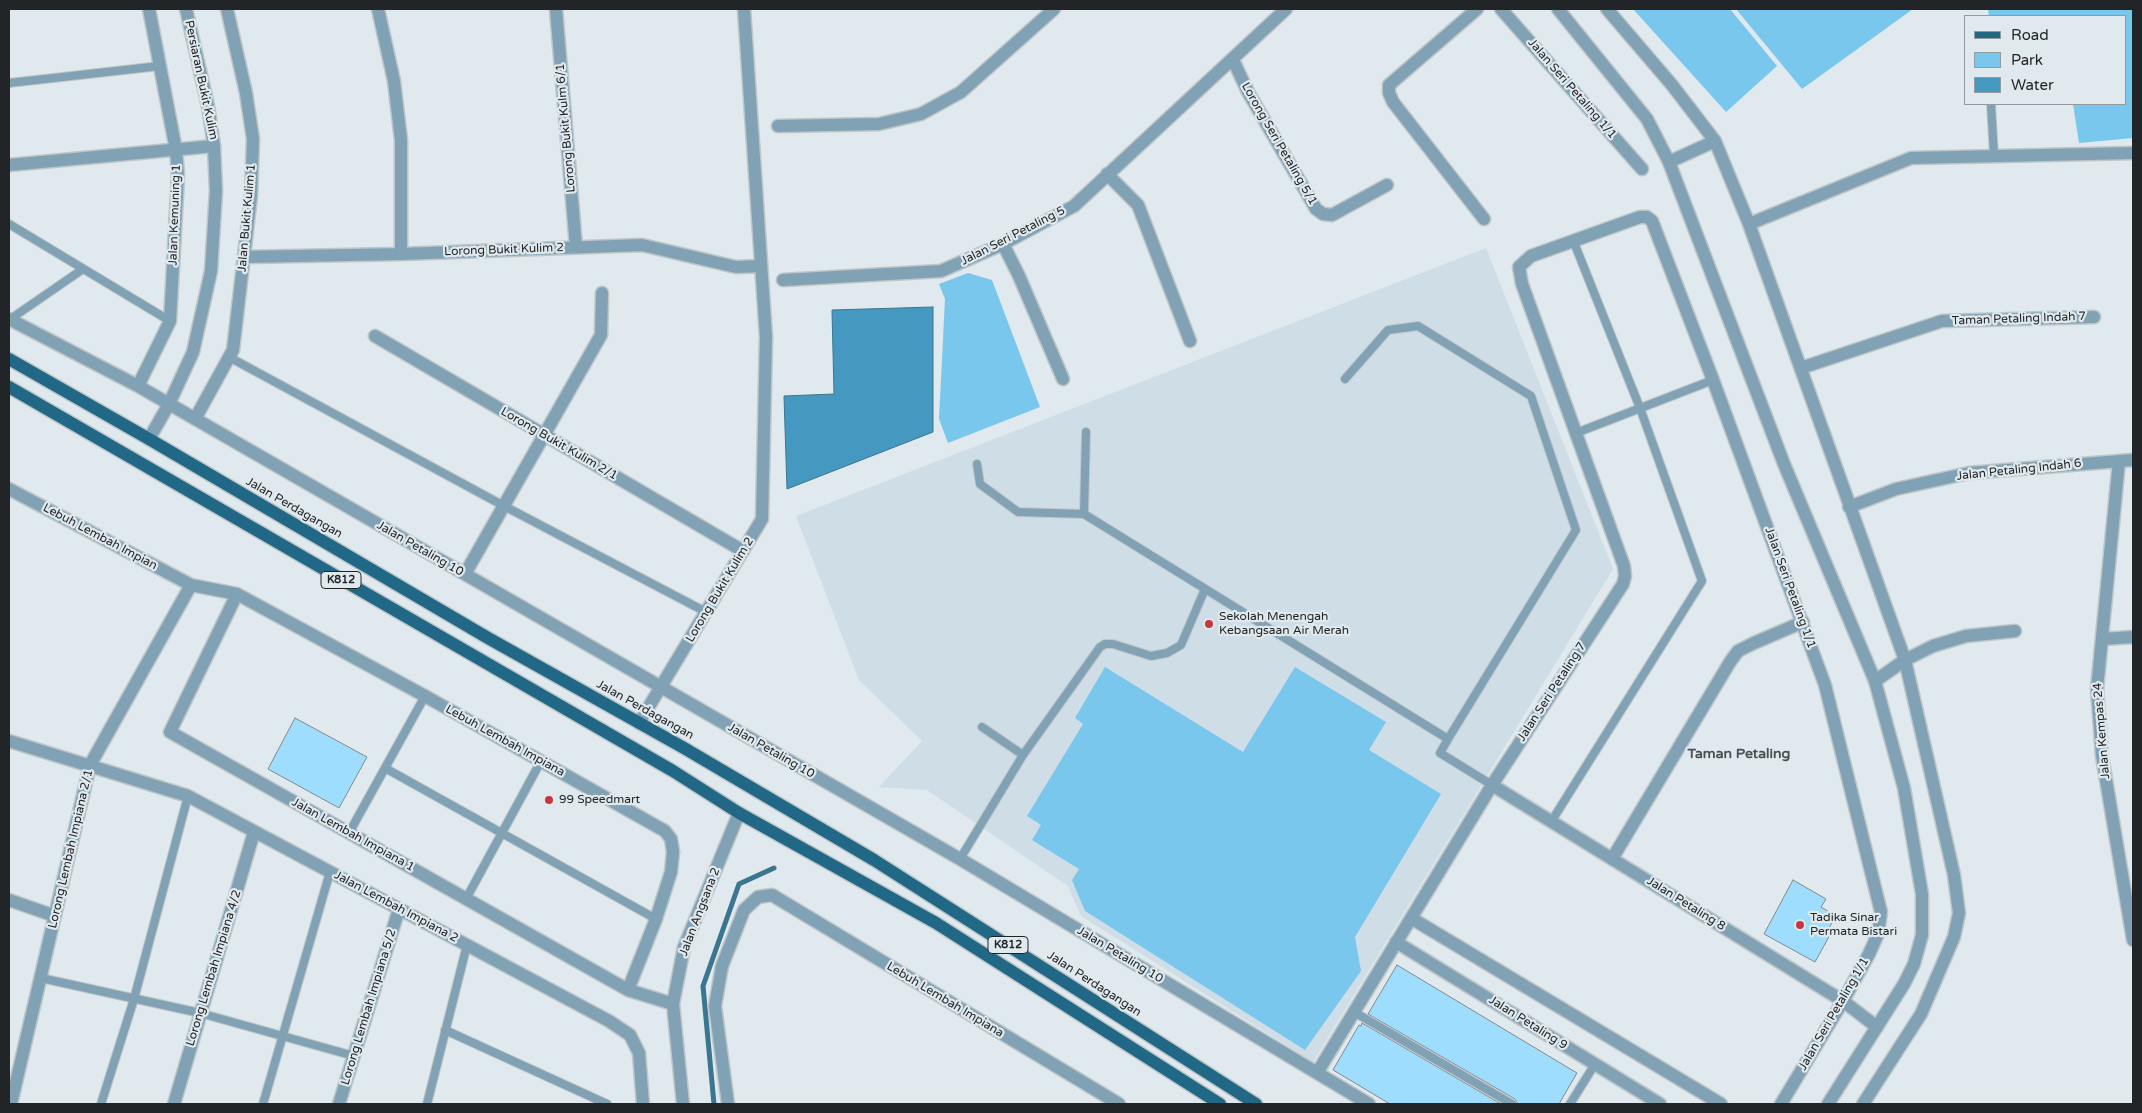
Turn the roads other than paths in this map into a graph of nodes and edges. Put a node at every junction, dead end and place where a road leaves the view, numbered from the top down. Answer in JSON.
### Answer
{"nodes":[{"id":1,"x":149,"y":9,"type":"edge"},
{"id":2,"x":186,"y":9,"type":"edge"},
{"id":3,"x":227,"y":9,"type":"edge"},
{"id":4,"x":378,"y":9,"type":"edge"},
{"id":5,"x":556,"y":9,"type":"edge"},
{"id":6,"x":744,"y":9,"type":"edge"},
{"id":7,"x":1054,"y":9,"type":"edge"},
{"id":8,"x":1286,"y":9,"type":"edge"},
{"id":9,"x":1477,"y":9,"type":"edge"},
{"id":10,"x":1501,"y":9,"type":"edge"},
{"id":11,"x":1558,"y":9,"type":"edge"},
{"id":12,"x":1607,"y":9,"type":"edge"},
{"id":13,"x":1233,"y":60,"type":"junction"},
{"id":14,"x":160,"y":66,"type":"junction"},
{"id":15,"x":9,"y":83,"type":"edge"},
{"id":16,"x":1991,"y":105,"type":"edge"},
{"id":17,"x":778,"y":126,"type":"dead end"},
{"id":18,"x":1715,"y":141,"type":"junction"},
{"id":19,"x":214,"y":146,"type":"junction"},
{"id":20,"x":176,"y":150,"type":"junction"},
{"id":21,"x":2133,"y":152,"type":"edge"},
{"id":22,"x":1994,"y":156,"type":"junction"},
{"id":23,"x":1669,"y":162,"type":"junction"},
{"id":24,"x":9,"y":165,"type":"edge"},
{"id":25,"x":1642,"y":169,"type":"dead end"},
{"id":26,"x":1107,"y":174,"type":"junction"},
{"id":27,"x":1387,"y":185,"type":"dead end"},
{"id":28,"x":1484,"y":219,"type":"dead end"},
{"id":29,"x":9,"y":224,"type":"edge"},
{"id":30,"x":1749,"y":224,"type":"junction"},
{"id":31,"x":1573,"y":240,"type":"junction"},
{"id":32,"x":1002,"y":244,"type":"junction"},
{"id":33,"x":576,"y":247,"type":"junction"},
{"id":34,"x":401,"y":254,"type":"junction"},
{"id":35,"x":244,"y":258,"type":"junction"},
{"id":36,"x":761,"y":266,"type":"junction"},
{"id":37,"x":83,"y":269,"type":"junction"},
{"id":38,"x":783,"y":280,"type":"dead end"},
{"id":39,"x":1522,"y":284,"type":"joint"},
{"id":40,"x":602,"y":293,"type":"dead end"},
{"id":41,"x":2094,"y":317,"type":"dead end"},
{"id":42,"x":9,"y":320,"type":"edge"},
{"id":43,"x":170,"y":321,"type":"junction"},
{"id":44,"x":375,"y":336,"type":"dead end"},
{"id":45,"x":1190,"y":341,"type":"dead end"},
{"id":46,"x":229,"y":357,"type":"junction"},
{"id":47,"x":9,"y":359,"type":"edge"},
{"id":48,"x":1801,"y":368,"type":"junction"},
{"id":49,"x":1063,"y":379,"type":"dead end"},
{"id":50,"x":1344,"y":379,"type":"dead end"},
{"id":51,"x":1713,"y":380,"type":"junction"},
{"id":52,"x":138,"y":386,"type":"junction"},
{"id":53,"x":9,"y":387,"type":"edge"},
{"id":54,"x":169,"y":404,"type":"junction"},
{"id":55,"x":1640,"y":408,"type":"junction"},
{"id":56,"x":195,"y":420,"type":"junction"},
{"id":57,"x":1086,"y":432,"type":"dead end"},
{"id":58,"x":1576,"y":433,"type":"junction"},
{"id":59,"x":544,"y":435,"type":"junction"},
{"id":60,"x":149,"y":439,"type":"junction"},
{"id":61,"x":2119,"y":460,"type":"junction"},
{"id":62,"x":2133,"y":460,"type":"edge"},
{"id":63,"x":977,"y":464,"type":"dead end"},
{"id":64,"x":9,"y":489,"type":"edge"},
{"id":65,"x":504,"y":506,"type":"junction"},
{"id":66,"x":1849,"y":507,"type":"junction"},
{"id":67,"x":1084,"y":514,"type":"junction"},
{"id":68,"x":743,"y":551,"type":"junction"},
{"id":69,"x":465,"y":574,"type":"junction"},
{"id":70,"x":191,"y":585,"type":"junction"},
{"id":71,"x":1205,"y":589,"type":"junction"},
{"id":72,"x":236,"y":594,"type":"junction"},
{"id":73,"x":706,"y":612,"type":"junction"},
{"id":74,"x":1803,"y":622,"type":"junction"},
{"id":75,"x":2015,"y":631,"type":"dead end"},
{"id":76,"x":2133,"y":637,"type":"edge"},
{"id":77,"x":2102,"y":639,"type":"junction"},
{"id":78,"x":1905,"y":660,"type":"junction"},
{"id":79,"x":1875,"y":681,"type":"junction"},
{"id":80,"x":661,"y":688,"type":"junction"},
{"id":81,"x":425,"y":696,"type":"junction"},
{"id":82,"x":639,"y":723,"type":"junction"},
{"id":83,"x":982,"y":727,"type":"dead end"},
{"id":84,"x":1448,"y":739,"type":"junction"},
{"id":85,"x":9,"y":740,"type":"edge"},
{"id":86,"x":1023,"y":755,"type":"junction"},
{"id":87,"x":541,"y":761,"type":"junction"},
{"id":88,"x":90,"y":765,"type":"junction"},
{"id":89,"x":385,"y":768,"type":"junction"},
{"id":90,"x":1492,"y":785,"type":"junction"},
{"id":91,"x":188,"y":796,"type":"junction"},
{"id":92,"x":739,"y":813,"type":"junction"},
{"id":93,"x":1551,"y":822,"type":"junction"},
{"id":94,"x":254,"y":832,"type":"junction"},
{"id":95,"x":349,"y":833,"type":"junction"},
{"id":96,"x":501,"y":833,"type":"junction"},
{"id":97,"x":960,"y":859,"type":"junction"},
{"id":98,"x":1612,"y":859,"type":"junction"},
{"id":99,"x":330,"y":872,"type":"junction"},
{"id":100,"x":466,"y":899,"type":"junction"},
{"id":101,"x":9,"y":900,"type":"edge"},
{"id":102,"x":399,"y":909,"type":"junction"},
{"id":103,"x":55,"y":916,"type":"junction"},
{"id":104,"x":1411,"y":918,"type":"junction"},
{"id":105,"x":656,"y":919,"type":"junction"},
{"id":106,"x":2133,"y":940,"type":"edge"},
{"id":107,"x":1396,"y":942,"type":"junction"},
{"id":108,"x":467,"y":945,"type":"junction"},
{"id":109,"x":41,"y":978,"type":"junction"},
{"id":110,"x":628,"y":990,"type":"junction"},
{"id":111,"x":134,"y":998,"type":"junction"},
{"id":112,"x":1843,"y":1001,"type":"junction"},
{"id":113,"x":673,"y":1004,"type":"junction"},
{"id":114,"x":1354,"y":1012,"type":"junction"},
{"id":115,"x":200,"y":1013,"type":"junction"},
{"id":116,"x":1877,"y":1027,"type":"junction"},
{"id":117,"x":445,"y":1030,"type":"junction"},
{"id":118,"x":283,"y":1036,"type":"junction"},
{"id":119,"x":354,"y":1056,"type":"junction"},
{"id":120,"x":1595,"y":1064,"type":"junction"},
{"id":121,"x":1317,"y":1073,"type":"junction"},
{"id":122,"x":11,"y":1104,"type":"edge"},
{"id":123,"x":101,"y":1104,"type":"edge"},
{"id":124,"x":174,"y":1104,"type":"edge"},
{"id":125,"x":263,"y":1104,"type":"edge"},
{"id":126,"x":339,"y":1104,"type":"edge"},
{"id":127,"x":427,"y":1104,"type":"edge"},
{"id":128,"x":607,"y":1104,"type":"edge"},
{"id":129,"x":643,"y":1104,"type":"edge"},
{"id":130,"x":682,"y":1104,"type":"edge"},
{"id":131,"x":728,"y":1104,"type":"edge"},
{"id":132,"x":1119,"y":1104,"type":"edge"},
{"id":133,"x":1220,"y":1104,"type":"edge"},
{"id":134,"x":1256,"y":1104,"type":"edge"},
{"id":135,"x":1369,"y":1104,"type":"edge"},
{"id":136,"x":1512,"y":1104,"type":"edge"},
{"id":137,"x":1570,"y":1104,"type":"edge"},
{"id":138,"x":1660,"y":1104,"type":"edge"},
{"id":139,"x":1721,"y":1104,"type":"edge"},
{"id":140,"x":1781,"y":1104,"type":"edge"},
{"id":141,"x":1828,"y":1104,"type":"edge"},
{"id":142,"x":1863,"y":1104,"type":"edge"}],
"edges":[{"from":1,"to":14,"type":"street","name":"Jalan Kemuning 1"},
{"from":2,"to":19,"type":"street","name":"Persiaran Bukit Kulim"},
{"from":3,"to":35,"type":"street","name":"Jalan Bukit Kulim 1"},
{"from":4,"to":34,"type":"street"},
{"from":5,"to":33,"type":"street","name":"Lorong Bukit Kulm 6/1"},
{"from":6,"to":36,"type":"street","name":"Lorong Bukit Kulim 2"},
{"from":7,"to":17,"type":"street"},
{"from":8,"to":13,"type":"street","name":"Jalan Seri Petaling 5"},
{"from":9,"to":28,"type":"street"},
{"from":10,"to":25,"type":"street","name":"Jalan Seri Petaling 1/1"},
{"from":11,"to":23,"type":"street"},
{"from":12,"to":18,"type":"street"},
{"from":13,"to":26,"type":"street","name":"Jalan Seri Petaling 5"},
{"from":13,"to":27,"type":"street","name":"Lorong Seri Petaling 5/1"},
{"from":14,"to":15,"type":"lane"},
{"from":14,"to":20,"type":"street","name":"Jalan Kemuning 1"},
{"from":16,"to":22,"type":"lane"},
{"from":18,"to":23,"type":"street"},
{"from":18,"to":30,"type":"street"},
{"from":19,"to":20,"type":"street"},
{"from":19,"to":54,"type":"street","name":"Persiaran Bukit Kulim"},
{"from":20,"to":24,"type":"street"},
{"from":20,"to":43,"type":"street","name":"Jalan Kemuning 1"},
{"from":21,"to":22,"type":"street"},
{"from":22,"to":30,"type":"street"},
{"from":23,"to":79,"type":"street"},
{"from":26,"to":32,"type":"street","name":"Jalan Seri Petaling 5"},
{"from":26,"to":45,"type":"street"},
{"from":29,"to":37,"type":"lane"},
{"from":30,"to":48,"type":"street"},
{"from":31,"to":39,"type":"street","name":"Jalan Seri Petaling 1/1"},
{"from":31,"to":51,"type":"street","name":"Jalan Seri Petaling 1/1"},
{"from":31,"to":55,"type":"lane"},
{"from":32,"to":38,"type":"street","name":"Jalan Seri Petaling 5"},
{"from":32,"to":49,"type":"street"},
{"from":33,"to":34,"type":"street","name":"Lorong Bukit Kulim 2"},
{"from":33,"to":36,"type":"street","name":"Lorong Bukit Kulim 2"},
{"from":34,"to":35,"type":"street","name":"Lorong Bukit Kulim 2"},
{"from":35,"to":46,"type":"street","name":"Jalan Bukit Kulim 1"},
{"from":36,"to":68,"type":"street","name":"Lorong Bukit Kulim 2"},
{"from":37,"to":42,"type":"lane"},
{"from":37,"to":43,"type":"lane"},
{"from":39,"to":58,"type":"street","name":"Jalan Seri Petaling 7"},
{"from":40,"to":59,"type":"street"},
{"from":41,"to":48,"type":"street","name":"Taman Petaling Indah 7"},
{"from":42,"to":52,"type":"street"},
{"from":43,"to":52,"type":"street","name":"Jalan Kemuning 1"},
{"from":44,"to":59,"type":"street","name":"Lorong Bukit Kulim 2/1"},
{"from":46,"to":56,"type":"street","name":"Jalan Bukit Kulim 1"},
{"from":46,"to":65,"type":"lane"},
{"from":47,"to":60,"type":"main road","name":"Jalan Perdagangan","number":"K812"},
{"from":48,"to":66,"type":"street"},
{"from":50,"to":84,"type":"lane"},
{"from":51,"to":55,"type":"lane"},
{"from":51,"to":74,"type":"street","name":"Jalan Seri Petaling 1/1"},
{"from":52,"to":54,"type":"street"},
{"from":53,"to":92,"type":"main road","number":"K812"},
{"from":54,"to":56,"type":"street","name":"Jalan Petaling 10"},
{"from":54,"to":60,"type":"street","name":"Persiaran Bukit Kulim"},
{"from":55,"to":58,"type":"lane"},
{"from":55,"to":93,"type":"lane"},
{"from":56,"to":69,"type":"street","name":"Jalan Petaling 10"},
{"from":57,"to":67,"type":"lane"},
{"from":58,"to":90,"type":"street","name":"Jalan Seri Petaling 7"},
{"from":59,"to":65,"type":"street"},
{"from":59,"to":68,"type":"street","name":"Lorong Bukit Kulim 2/1"},
{"from":60,"to":82,"type":"main road","name":"Jalan Perdagangan","number":"K812"},
{"from":61,"to":62,"type":"street","name":"Jalan Petaling Indah 6"},
{"from":61,"to":66,"type":"street","name":"Jalan Petaling Indah 6"},
{"from":61,"to":77,"type":"street","name":"Jalan Kempas 24"},
{"from":63,"to":67,"type":"lane"},
{"from":64,"to":70,"type":"street","name":"Lebuh Lembah Impian"},
{"from":65,"to":69,"type":"street"},
{"from":65,"to":73,"type":"lane"},
{"from":66,"to":78,"type":"street"},
{"from":67,"to":71,"type":"lane"},
{"from":68,"to":73,"type":"street","name":"Lorong Bukit Kulim 2"},
{"from":69,"to":80,"type":"street","name":"Jalan Petaling 10"},
{"from":70,"to":72,"type":"street","name":"Lebuh Lembah Impiana"},
{"from":70,"to":88,"type":"street","name":"Lorong Lembah Impiana 2/1"},
{"from":71,"to":84,"type":"lane"},
{"from":71,"to":86,"type":"lane"},
{"from":72,"to":81,"type":"street","name":"Lebuh Lembah Impiana"},
{"from":72,"to":95,"type":"street","name":"Jalan Lembah Impiana 1"},
{"from":73,"to":80,"type":"street","name":"Lorong Bukit Kulim 2"},
{"from":74,"to":98,"type":"street"},
{"from":74,"to":112,"type":"street","name":"Jalan Seri Petaling 1/1"},
{"from":75,"to":78,"type":"street"},
{"from":76,"to":77,"type":"street"},
{"from":77,"to":106,"type":"street","name":"Jalan Kempas 24"},
{"from":78,"to":79,"type":"street"},
{"from":78,"to":142,"type":"street"},
{"from":79,"to":116,"type":"street"},
{"from":80,"to":82,"type":"street","name":"Lorong Bukit Kulim 2"},
{"from":80,"to":97,"type":"street","name":"Jalan Petaling 10"},
{"from":81,"to":87,"type":"street","name":"Lebuh Lembah Impiana"},
{"from":81,"to":89,"type":"lane"},
{"from":82,"to":134,"type":"main road","name":"Jalan Perdagangan","number":"K812"},
{"from":83,"to":86,"type":"lane"},
{"from":84,"to":90,"type":"lane"},
{"from":85,"to":88,"type":"street","name":"Jalan Lembah Impiana 2"},
{"from":86,"to":97,"type":"lane"},
{"from":87,"to":96,"type":"lane"},
{"from":87,"to":105,"type":"street","name":"Lebuh Lembah Impiana"},
{"from":88,"to":91,"type":"street","name":"Jalan Lembah Impiana 2"},
{"from":88,"to":103,"type":"street","name":"Lorong Lembah Impiana 2/1"},
{"from":89,"to":95,"type":"lane"},
{"from":89,"to":96,"type":"lane"},
{"from":90,"to":93,"type":"street","name":"Jalan Petaling 8"},
{"from":90,"to":104,"type":"street","name":"Jalan Seri Petaling 7"},
{"from":91,"to":94,"type":"street","name":"Jalan Lembah Impiana 2"},
{"from":91,"to":111,"type":"lane"},
{"from":92,"to":113,"type":"street","name":"Jalan Angsana 2"},
{"from":92,"to":133,"type":"main road","number":"K812"},
{"from":93,"to":98,"type":"street","name":"Jalan Petaling 8"},
{"from":94,"to":99,"type":"street","name":"Jalan Lembah Impiana 2"},
{"from":94,"to":115,"type":"street","name":"Lorong Lembah Impiana 4/2"},
{"from":95,"to":100,"type":"street","name":"Jalan Lembah Impiana 1"},
{"from":96,"to":100,"type":"lane"},
{"from":96,"to":105,"type":"lane"},
{"from":97,"to":121,"type":"street","name":"Jalan Petaling 10"},
{"from":98,"to":112,"type":"street","name":"Jalan Petaling 8"},
{"from":99,"to":102,"type":"street","name":"Jalan Lembah Impiana 2"},
{"from":99,"to":118,"type":"lane"},
{"from":100,"to":110,"type":"street","name":"Jalan Lembah Impiana 1"},
{"from":101,"to":103,"type":"street"},
{"from":102,"to":108,"type":"street","name":"Jalan Lembah Impiana 2"},
{"from":102,"to":119,"type":"street","name":"Lorong Lembah Impiana 5/2"},
{"from":103,"to":109,"type":"street","name":"Lorong Lembah Impiana 2/1"},
{"from":104,"to":107,"type":"street","name":"Jalan Seri Petaling 7"},
{"from":104,"to":139,"type":"street"},
{"from":105,"to":110,"type":"street","name":"Lebuh Lembah Impiana"},
{"from":107,"to":114,"type":"street","name":"Jalan Seri Petaling 7"},
{"from":107,"to":120,"type":"street","name":"Jalan Petaling 9"},
{"from":108,"to":117,"type":"lane"},
{"from":108,"to":129,"type":"street","name":"Jalan Lembah Impiana 2"},
{"from":109,"to":111,"type":"lane"},
{"from":109,"to":122,"type":"street","name":"Lorong Lembah Impiana 2/1"},
{"from":110,"to":113,"type":"street","name":"Jalan Lembah Impiana 1"},
{"from":111,"to":115,"type":"lane"},
{"from":111,"to":123,"type":"lane"},
{"from":112,"to":116,"type":"street","name":"Jalan Petaling 8"},
{"from":112,"to":140,"type":"street","name":"Jalan Seri Petaling 1/1"},
{"from":113,"to":130,"type":"street","name":"Jalan Angsana 2"},
{"from":114,"to":121,"type":"street","name":"Jalan Seri Petaling 7"},
{"from":114,"to":136,"type":"lane"},
{"from":115,"to":118,"type":"lane"},
{"from":115,"to":124,"type":"street","name":"Lorong Lembah Impiana 4/2"},
{"from":116,"to":141,"type":"street"},
{"from":117,"to":127,"type":"lane"},
{"from":117,"to":128,"type":"lane"},
{"from":118,"to":119,"type":"lane"},
{"from":118,"to":125,"type":"lane"},
{"from":119,"to":126,"type":"street","name":"Lorong Lembah Impiana 5/2"},
{"from":120,"to":137,"type":"lane"},
{"from":120,"to":138,"type":"street","name":"Jalan Petaling 9"},
{"from":121,"to":135,"type":"street","name":"Jalan Petaling 10"},
{"from":131,"to":132,"type":"street","name":"Lebuh Lembah Impiana"}]}
